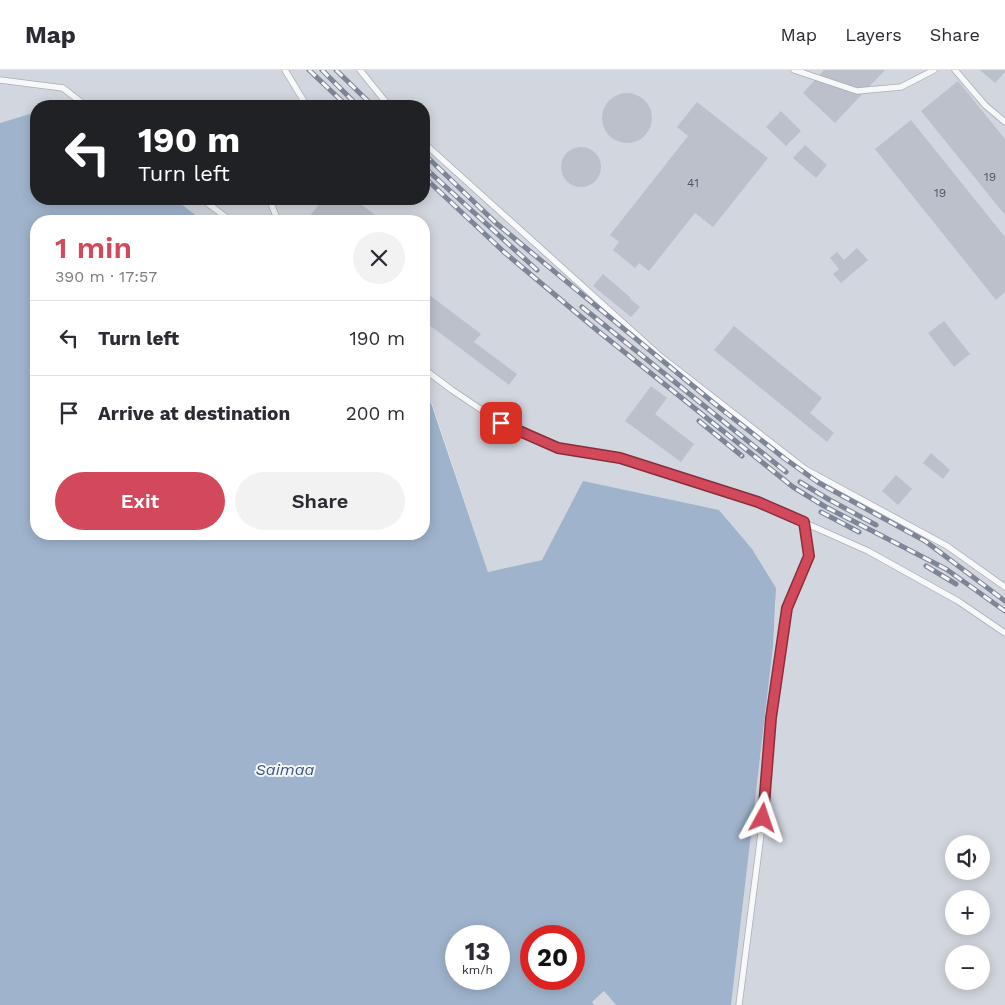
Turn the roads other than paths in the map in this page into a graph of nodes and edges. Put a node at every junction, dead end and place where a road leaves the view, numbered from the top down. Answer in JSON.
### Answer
{"nodes":[{"id":1,"x":285,"y":70,"type":"edge"},
{"id":2,"x":360,"y":70,"type":"edge"},
{"id":3,"x":794,"y":70,"type":"edge"},
{"id":4,"x":934,"y":70,"type":"edge"},
{"id":5,"x":955,"y":70,"type":"edge"},
{"id":6,"x":0,"y":80,"type":"edge"},
{"id":7,"x":79,"y":100,"type":"edge"},
{"id":8,"x":303,"y":100,"type":"edge"},
{"id":9,"x":385,"y":100,"type":"edge"},
{"id":10,"x":1005,"y":122,"type":"edge"},
{"id":11,"x":430,"y":148,"type":"edge"},
{"id":12,"x":210,"y":205,"type":"edge"},
{"id":13,"x":223,"y":215,"type":"edge"},
{"id":14,"x":430,"y":374,"type":"edge"},
{"id":15,"x":804,"y":522,"type":"junction"},
{"id":16,"x":1005,"y":587,"type":"edge"},
{"id":17,"x":1005,"y":633,"type":"edge"},
{"id":18,"x":739,"y":1005,"type":"edge"}],
"edges":[{"from":1,"to":8,"type":"lane"},
{"from":2,"to":9,"type":"lane"},
{"from":3,"to":4,"type":"lane"},
{"from":5,"to":10,"type":"lane"},
{"from":6,"to":7,"type":"lane"},
{"from":11,"to":16,"type":"lane"},
{"from":12,"to":13,"type":"lane"},
{"from":14,"to":15,"type":"lane"},
{"from":15,"to":17,"type":"lane"},
{"from":15,"to":18,"type":"lane"}]}
